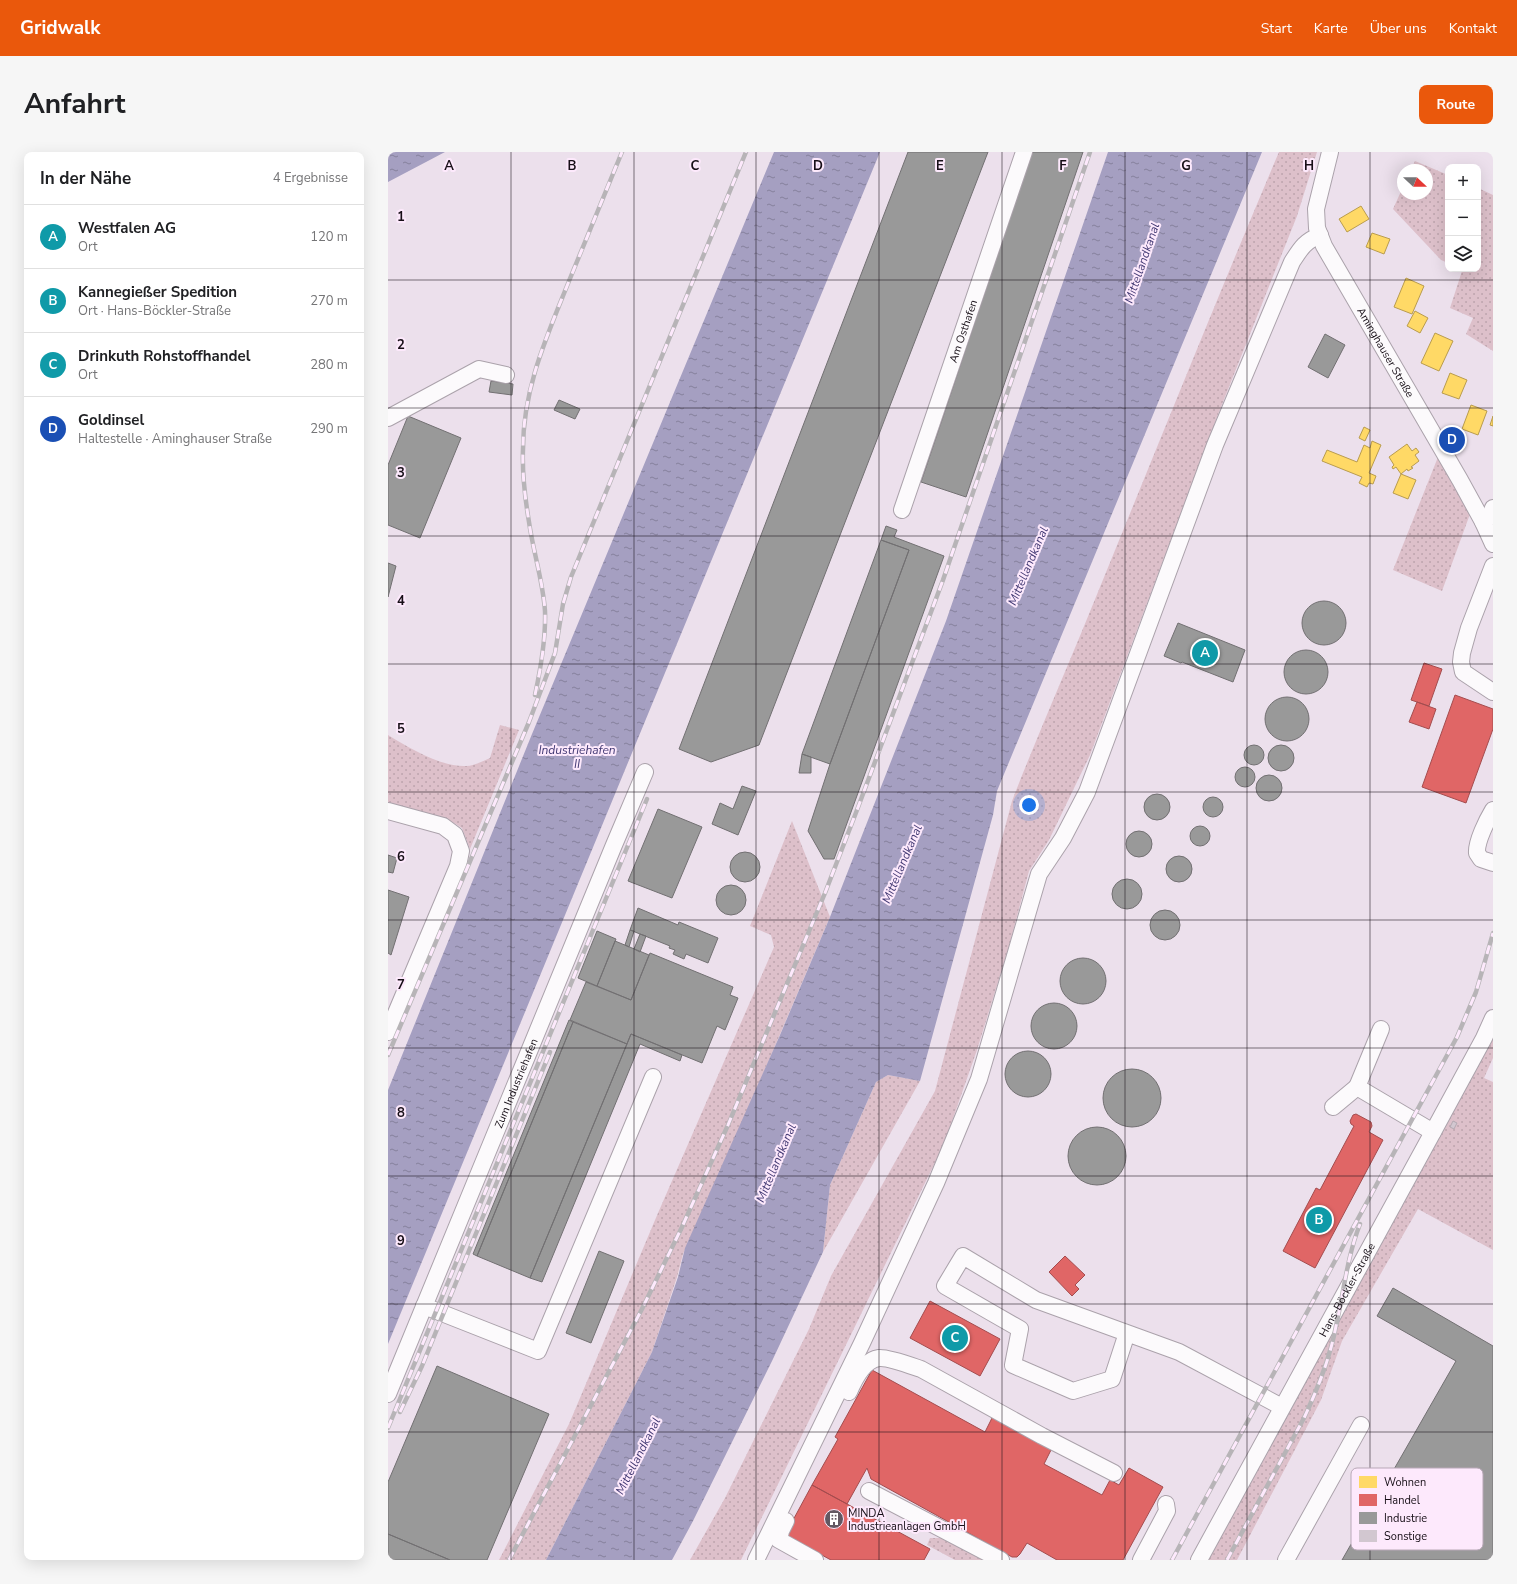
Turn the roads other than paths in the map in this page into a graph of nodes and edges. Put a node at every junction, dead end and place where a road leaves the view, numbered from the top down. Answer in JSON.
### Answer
{"nodes":[{"id":1,"x":1024,"y":152,"type":"edge"},
{"id":2,"x":1330,"y":152,"type":"edge"},
{"id":3,"x":1320,"y":235,"type":"junction"},
{"id":4,"x":506,"y":375,"type":"dead end"},
{"id":5,"x":388,"y":418,"type":"edge"},
{"id":6,"x":1493,"y":508,"type":"edge"},
{"id":7,"x":902,"y":510,"type":"dead end"},
{"id":8,"x":1483,"y":522,"type":"junction"},
{"id":9,"x":1493,"y":544,"type":"edge"},
{"id":10,"x":1493,"y":566,"type":"edge"},
{"id":11,"x":1493,"y":692,"type":"edge"},
{"id":12,"x":646,"y":772,"type":"dead end"},
{"id":13,"x":1493,"y":810,"type":"edge"},
{"id":14,"x":388,"y":811,"type":"edge"},
{"id":15,"x":1493,"y":863,"type":"edge"},
{"id":16,"x":1493,"y":1018,"type":"edge"},
{"id":17,"x":1381,"y":1029,"type":"dead end"},
{"id":18,"x":388,"y":1032,"type":"edge"},
{"id":19,"x":653,"y":1077,"type":"dead end"},
{"id":20,"x":1357,"y":1087,"type":"junction"},
{"id":21,"x":1333,"y":1107,"type":"dead end"},
{"id":22,"x":1433,"y":1132,"type":"junction"},
{"id":23,"x":424,"y":1306,"type":"junction"},
{"id":24,"x":1127,"y":1333,"type":"junction"},
{"id":25,"x":388,"y":1394,"type":"edge"},
{"id":26,"x":1282,"y":1407,"type":"junction"},
{"id":27,"x":1361,"y":1424,"type":"dead end"},
{"id":28,"x":1114,"y":1473,"type":"dead end"},
{"id":29,"x":869,"y":1490,"type":"dead end"},
{"id":30,"x":1166,"y":1504,"type":"dead end"},
{"id":31,"x":756,"y":1560,"type":"edge"},
{"id":32,"x":815,"y":1560,"type":"edge"},
{"id":33,"x":1001,"y":1560,"type":"edge"},
{"id":34,"x":1141,"y":1560,"type":"edge"},
{"id":35,"x":1199,"y":1560,"type":"edge"},
{"id":36,"x":1286,"y":1560,"type":"edge"}],
"edges":[{"from":1,"to":7,"type":"street","name":"Am Osthafen"},
{"from":2,"to":3,"type":"street","name":"Aminghauser Straße"},
{"from":3,"to":8,"type":"street","name":"Aminghauser Straße"},
{"from":3,"to":31,"type":"street"},
{"from":4,"to":5,"type":"street"},
{"from":6,"to":8,"type":"street"},
{"from":8,"to":9,"type":"street","name":"Aminghauser Straße"},
{"from":10,"to":11,"type":"street"},
{"from":12,"to":23,"type":"street","name":"Zum Industriehafen"},
{"from":13,"to":15,"type":"street"},
{"from":14,"to":18,"type":"street"},
{"from":16,"to":22,"type":"street","name":"Hans-Böckler-Straße"},
{"from":17,"to":20,"type":"street"},
{"from":19,"to":23,"type":"street"},
{"from":20,"to":21,"type":"street"},
{"from":20,"to":22,"type":"street"},
{"from":22,"to":26,"type":"street","name":"Hans-Böckler-Straße"},
{"from":23,"to":25,"type":"street","name":"Zum Industriehafen"},
{"from":24,"to":24,"type":"street"},
{"from":24,"to":26,"type":"street"},
{"from":26,"to":35,"type":"street","name":"Hans-Böckler-Straße"},
{"from":27,"to":36,"type":"street"},
{"from":28,"to":32,"type":"street"},
{"from":29,"to":33,"type":"street"},
{"from":30,"to":34,"type":"street"}]}
